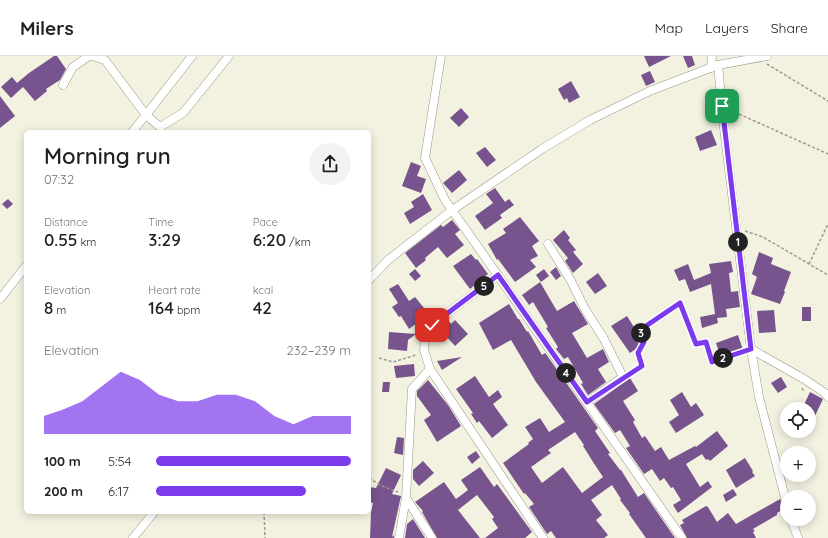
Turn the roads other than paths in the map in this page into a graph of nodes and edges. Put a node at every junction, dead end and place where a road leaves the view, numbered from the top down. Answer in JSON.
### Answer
{"nodes":[{"id":1,"x":90,"y":56,"type":"edge"},
{"id":2,"x":192,"y":56,"type":"edge"},
{"id":3,"x":229,"y":56,"type":"edge"},
{"id":4,"x":441,"y":56,"type":"edge"},
{"id":5,"x":712,"y":56,"type":"edge"},
{"id":6,"x":767,"y":56,"type":"edge"},
{"id":7,"x":714,"y":67,"type":"junction"},
{"id":8,"x":63,"y":84,"type":"dead end"},
{"id":9,"x":146,"y":115,"type":"junction"},
{"id":10,"x":134,"y":130,"type":"edge"},
{"id":11,"x":160,"y":130,"type":"edge"},
{"id":12,"x":451,"y":211,"type":"junction"},
{"id":13,"x":548,"y":244,"type":"dead end"},
{"id":14,"x":24,"y":269,"type":"edge"},
{"id":15,"x":498,"y":275,"type":"junction"},
{"id":16,"x":371,"y":278,"type":"edge"},
{"id":17,"x":0,"y":299,"type":"edge"},
{"id":18,"x":751,"y":349,"type":"junction"},
{"id":19,"x":430,"y":369,"type":"junction"},
{"id":20,"x":828,"y":397,"type":"edge"},
{"id":21,"x":587,"y":402,"type":"junction"},
{"id":22,"x":783,"y":490,"type":"edge"},
{"id":23,"x":406,"y":498,"type":"junction"},
{"id":24,"x":152,"y":514,"type":"edge"},
{"id":25,"x":794,"y":526,"type":"edge"},
{"id":26,"x":541,"y":537,"type":"edge"},
{"id":27,"x":133,"y":538,"type":"edge"},
{"id":28,"x":399,"y":538,"type":"edge"},
{"id":29,"x":432,"y":538,"type":"edge"},
{"id":30,"x":682,"y":538,"type":"edge"},
{"id":31,"x":798,"y":538,"type":"edge"}],
"edges":[{"from":1,"to":8,"type":"street"},
{"from":1,"to":9,"type":"street"},
{"from":2,"to":9,"type":"street"},
{"from":3,"to":11,"type":"street"},
{"from":4,"to":12,"type":"street"},
{"from":5,"to":7,"type":"street"},
{"from":6,"to":7,"type":"street"},
{"from":7,"to":12,"type":"street"},
{"from":7,"to":18,"type":"street"},
{"from":9,"to":10,"type":"street"},
{"from":9,"to":11,"type":"street"},
{"from":12,"to":15,"type":"street"},
{"from":12,"to":16,"type":"street"},
{"from":13,"to":21,"type":"street"},
{"from":14,"to":17,"type":"street"},
{"from":15,"to":19,"type":"street"},
{"from":15,"to":21,"type":"street"},
{"from":18,"to":20,"type":"street"},
{"from":18,"to":22,"type":"street"},
{"from":19,"to":23,"type":"street"},
{"from":19,"to":26,"type":"street"},
{"from":21,"to":30,"type":"street"},
{"from":23,"to":28,"type":"street"},
{"from":23,"to":29,"type":"street"},
{"from":24,"to":27,"type":"street"},
{"from":25,"to":31,"type":"street"}]}
